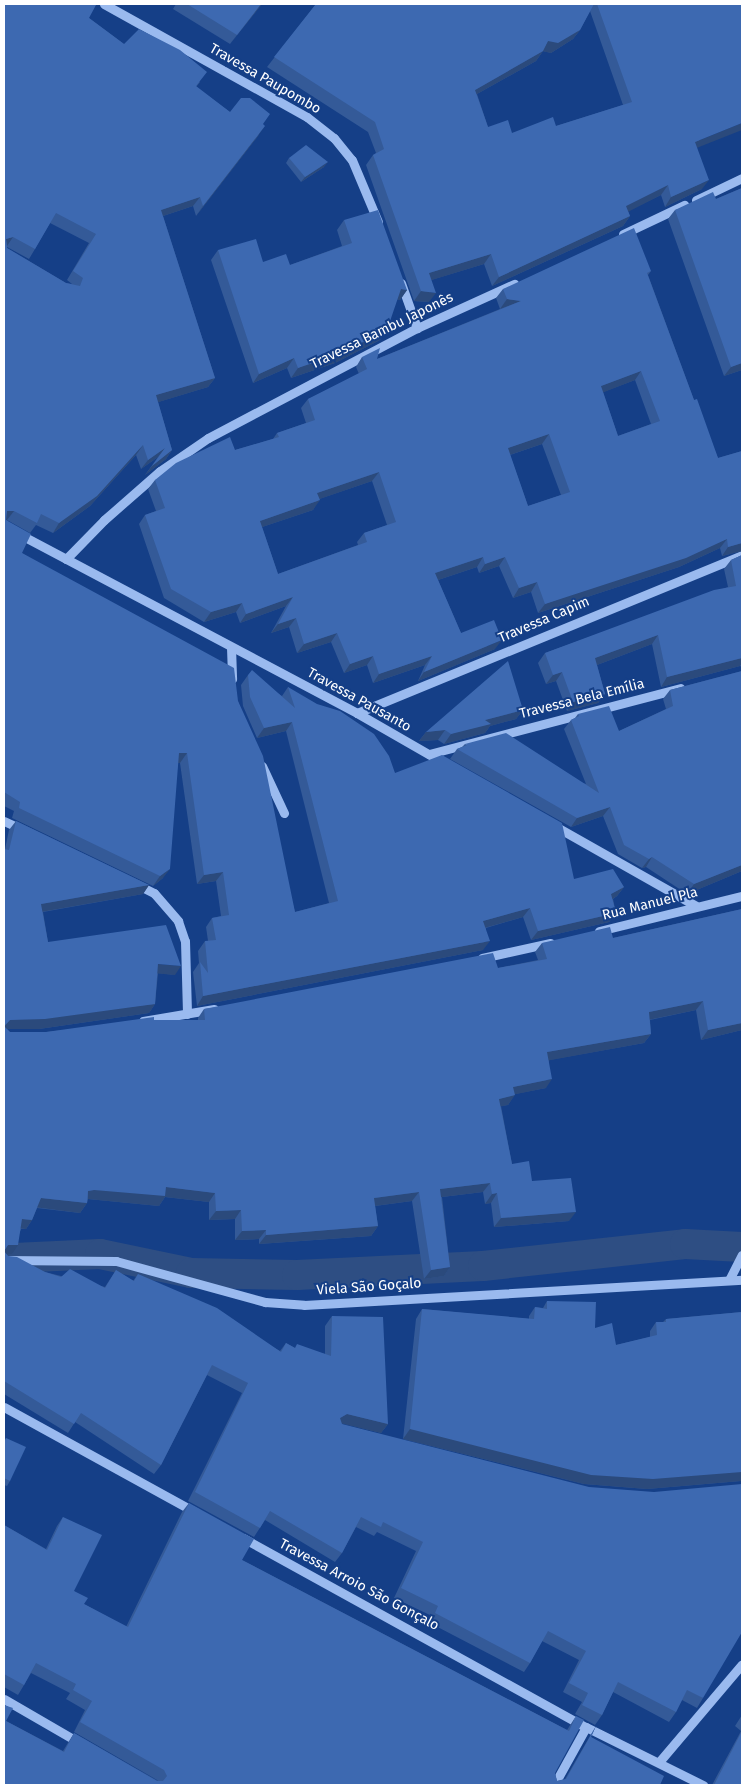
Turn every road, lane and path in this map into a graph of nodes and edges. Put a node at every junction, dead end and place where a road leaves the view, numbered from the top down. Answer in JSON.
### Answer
{"nodes":[{"id":1,"x":104,"y":4,"type":"edge"},
{"id":2,"x":742,"y":178,"type":"edge"},
{"id":3,"x":381,"y":229,"type":"edge"},
{"id":4,"x":612,"y":239,"type":"edge"},
{"id":5,"x":397,"y":274,"type":"edge"},
{"id":6,"x":524,"y":280,"type":"edge"},
{"id":7,"x":417,"y":328,"type":"junction"},
{"id":8,"x":4,"y":526,"type":"edge"},
{"id":9,"x":742,"y":555,"type":"edge"},
{"id":10,"x":66,"y":559,"type":"junction"},
{"id":11,"x":231,"y":648,"type":"junction"},
{"id":12,"x":695,"y":684,"type":"edge"},
{"id":13,"x":234,"y":693,"type":"edge"},
{"id":14,"x":357,"y":713,"type":"junction"},
{"id":15,"x":429,"y":754,"type":"junction"},
{"id":16,"x":260,"y":760,"type":"edge"},
{"id":17,"x":453,"y":768,"type":"edge"},
{"id":18,"x":284,"y":813,"type":"dead end"},
{"id":19,"x":543,"y":819,"type":"edge"},
{"id":20,"x":4,"y":821,"type":"edge"},
{"id":21,"x":31,"y":833,"type":"edge"},
{"id":22,"x":130,"y":880,"type":"edge"},
{"id":23,"x":742,"y":896,"type":"edge"},
{"id":24,"x":696,"y":906,"type":"junction"},
{"id":25,"x":592,"y":932,"type":"edge"},
{"id":26,"x":564,"y":940,"type":"edge"},
{"id":27,"x":468,"y":960,"type":"edge"},
{"id":28,"x":224,"y":1008,"type":"edge"},
{"id":29,"x":187,"y":1014,"type":"junction"},
{"id":30,"x":128,"y":1023,"type":"edge"},
{"id":31,"x":742,"y":1255,"type":"edge"},
{"id":32,"x":4,"y":1260,"type":"edge"},
{"id":33,"x":731,"y":1277,"type":"junction"},
{"id":34,"x":742,"y":1280,"type":"edge"},
{"id":35,"x":4,"y":1407,"type":"edge"},
{"id":36,"x":207,"y":1519,"type":"edge"},
{"id":37,"x":233,"y":1533,"type":"edge"},
{"id":38,"x":742,"y":1664,"type":"edge"},
{"id":39,"x":4,"y":1700,"type":"edge"},
{"id":40,"x":586,"y":1727,"type":"junction"},
{"id":41,"x":87,"y":1747,"type":"edge"},
{"id":42,"x":659,"y":1762,"type":"junction"},
{"id":43,"x":554,"y":1785,"type":"edge"},
{"id":44,"x":703,"y":1785,"type":"edge"}],
"edges":[{"from":1,"to":3,"type":"street","name":"Travessa Paupombo"},
{"from":2,"to":4,"type":"street"},
{"from":5,"to":7,"type":"street"},
{"from":6,"to":7,"type":"street","name":"Travessa Bambu Japonês"},
{"from":7,"to":10,"type":"street","name":"Travessa Bambu Japonês"},
{"from":8,"to":10,"type":"street","name":"Travessa Pausanto"},
{"from":9,"to":14,"type":"street","name":"Travessa Capim"},
{"from":10,"to":11,"type":"street","name":"Travessa Pausanto"},
{"from":11,"to":13,"type":"street"},
{"from":11,"to":14,"type":"street","name":"Travessa Pausanto"},
{"from":12,"to":15,"type":"street","name":"Travessa Bela Emília"},
{"from":14,"to":15,"type":"street","name":"Travessa Pausanto"},
{"from":15,"to":17,"type":"street","name":"Travessa Pausanto"},
{"from":16,"to":18,"type":"street"},
{"from":19,"to":24,"type":"street"},
{"from":20,"to":21,"type":"street"},
{"from":22,"to":29,"type":"street"},
{"from":23,"to":24,"type":"street","name":"Rua Manuel Pla"},
{"from":24,"to":25,"type":"street","name":"Rua Manuel Pla"},
{"from":26,"to":27,"type":"street"},
{"from":28,"to":29,"type":"street"},
{"from":29,"to":30,"type":"street"},
{"from":31,"to":33,"type":"street"},
{"from":32,"to":33,"type":"street","name":"Viela São Goçalo"},
{"from":33,"to":34,"type":"street","name":"Viela São Goçalo"},
{"from":35,"to":36,"type":"street"},
{"from":37,"to":40,"type":"street","name":"Travessa Arroio São Gonçalo"},
{"from":38,"to":42,"type":"street"},
{"from":39,"to":41,"type":"street"},
{"from":40,"to":42,"type":"street","name":"Travessa Arroio São Gonçalo"},
{"from":40,"to":43,"type":"street"},
{"from":42,"to":44,"type":"street","name":"Travessa Arroio São Gonçalo"}]}
